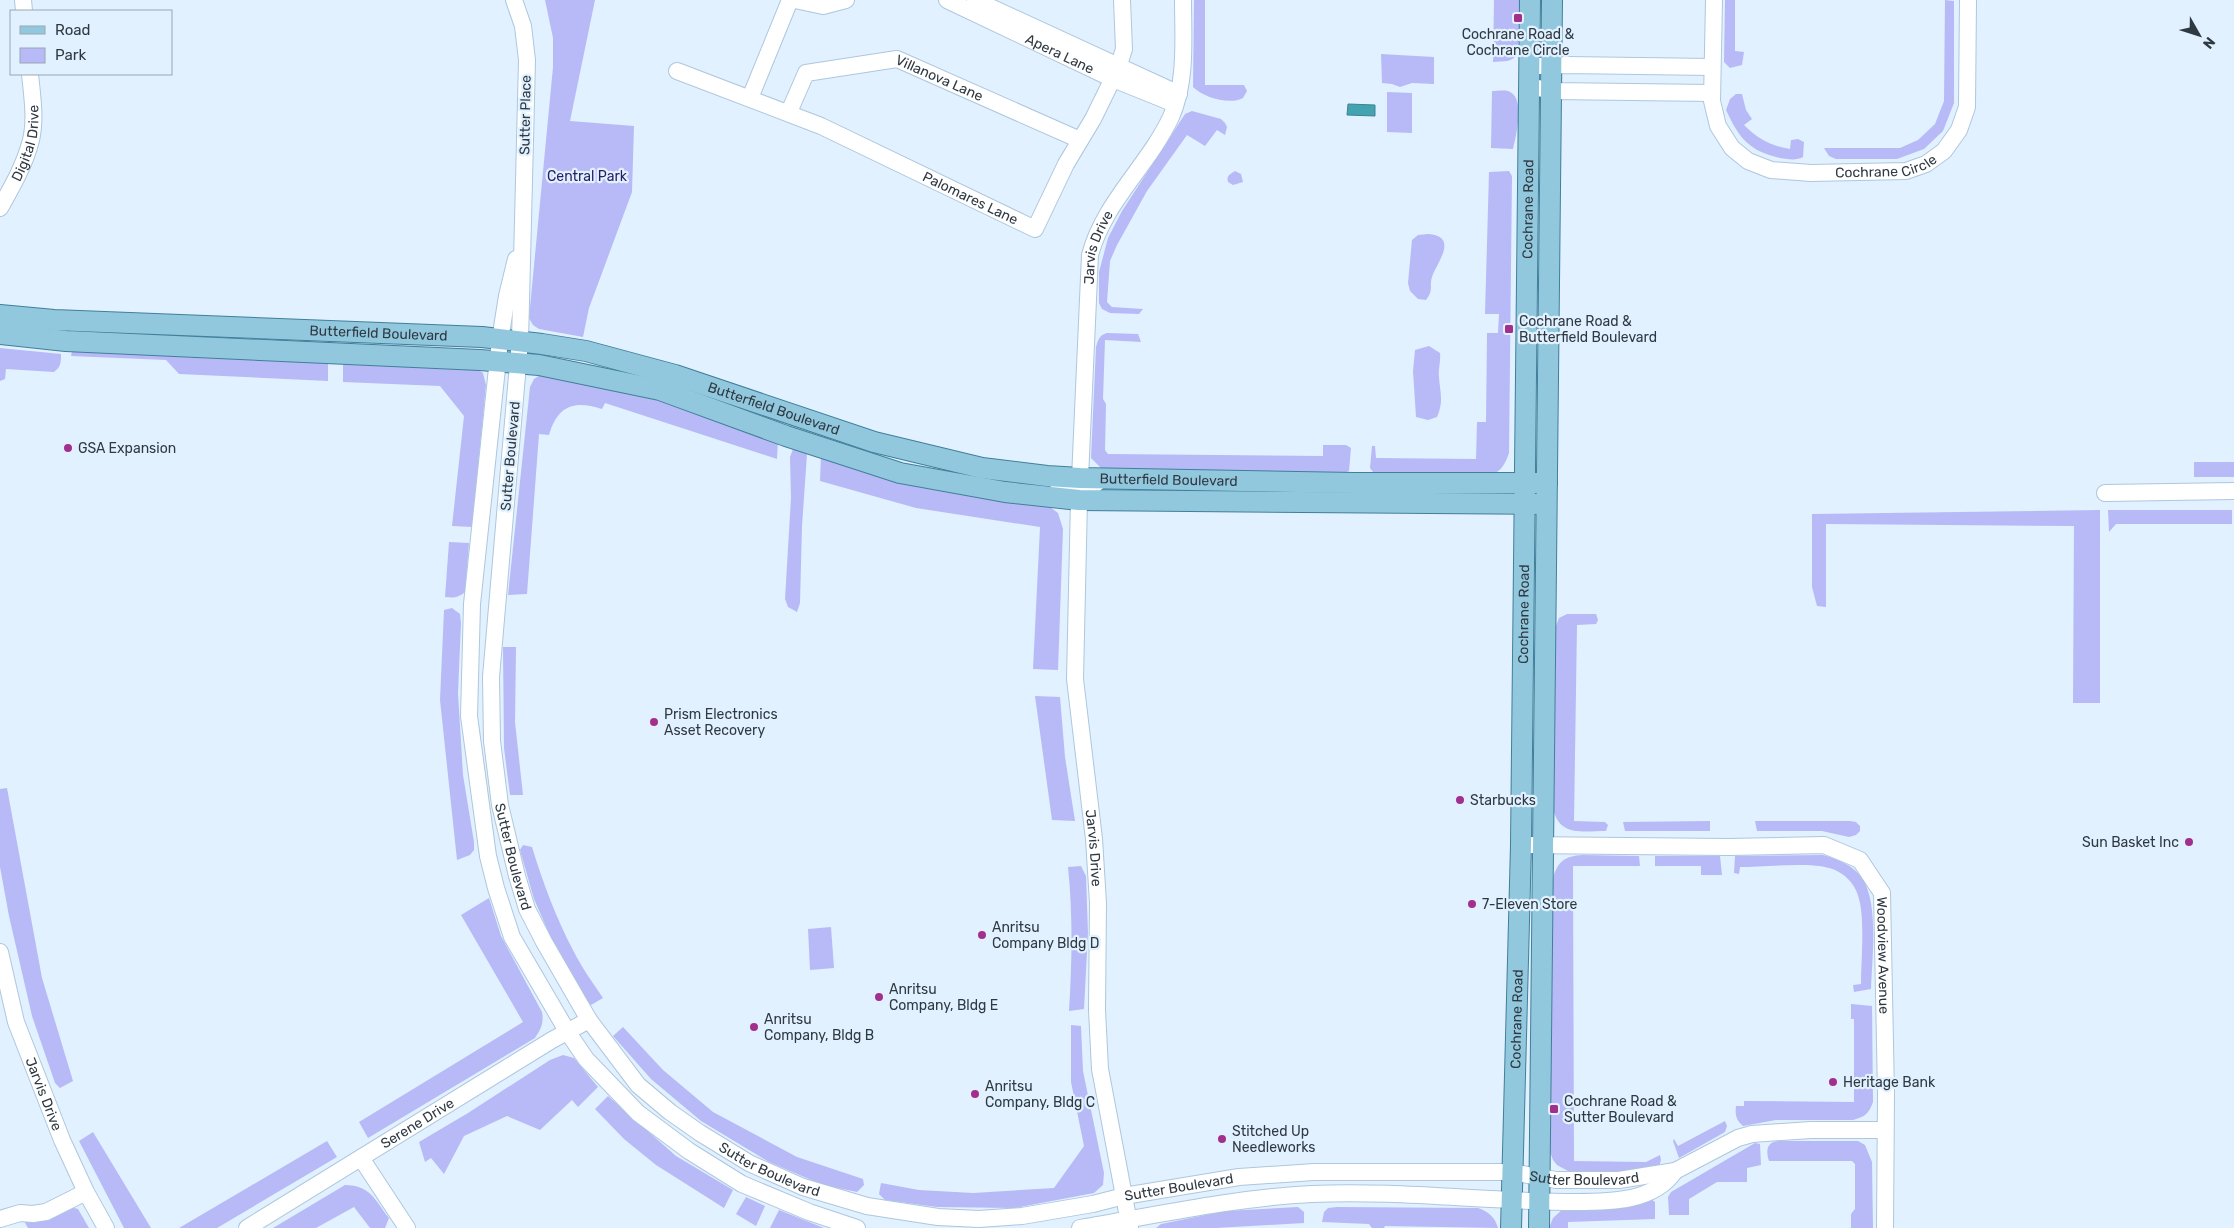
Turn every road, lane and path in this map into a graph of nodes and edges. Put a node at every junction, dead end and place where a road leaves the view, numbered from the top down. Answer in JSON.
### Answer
{"nodes":[{"id":1,"x":514,"y":0,"type":"edge"},
{"id":2,"x":790,"y":0,"type":"edge"},
{"id":3,"x":795,"y":0,"type":"edge"},
{"id":4,"x":846,"y":0,"type":"edge"},
{"id":5,"x":947,"y":0,"type":"edge"},
{"id":6,"x":975,"y":0,"type":"edge"},
{"id":7,"x":1122,"y":0,"type":"edge"},
{"id":8,"x":1183,"y":0,"type":"edge"},
{"id":9,"x":1530,"y":0,"type":"edge"},
{"id":10,"x":1552,"y":0,"type":"edge"},
{"id":11,"x":1714,"y":0,"type":"edge"},
{"id":12,"x":1968,"y":0,"type":"edge"},
{"id":13,"x":1552,"y":64,"type":"junction"},
{"id":14,"x":1712,"y":67,"type":"junction"},
{"id":15,"x":677,"y":71,"type":"dead end"},
{"id":16,"x":1116,"y":73,"type":"junction"},
{"id":17,"x":30,"y":75,"type":"edge"},
{"id":18,"x":1529,"y":77,"type":"junction"},
{"id":19,"x":1552,"y":91,"type":"junction"},
{"id":20,"x":1712,"y":94,"type":"junction"},
{"id":21,"x":750,"y":98,"type":"junction"},
{"id":22,"x":1177,"y":99,"type":"junction"},
{"id":23,"x":789,"y":112,"type":"junction"},
{"id":24,"x":1080,"y":140,"type":"junction"},
{"id":25,"x":0,"y":208,"type":"edge"},
{"id":26,"x":522,"y":232,"type":"junction"},
{"id":27,"x":0,"y":315,"type":"edge"},
{"id":28,"x":0,"y":334,"type":"edge"},
{"id":29,"x":500,"y":340,"type":"junction"},
{"id":30,"x":520,"y":341,"type":"junction"},
{"id":31,"x":508,"y":362,"type":"junction"},
{"id":32,"x":1080,"y":478,"type":"junction"},
{"id":33,"x":1102,"y":478,"type":"junction"},
{"id":34,"x":1547,"y":483,"type":"junction"},
{"id":35,"x":1525,"y":484,"type":"junction"},
{"id":36,"x":2234,"y":491,"type":"edge"},
{"id":37,"x":2105,"y":493,"type":"dead end"},
{"id":38,"x":1048,"y":496,"type":"junction"},
{"id":39,"x":1079,"y":500,"type":"junction"},
{"id":40,"x":1524,"y":504,"type":"junction"},
{"id":41,"x":1546,"y":504,"type":"junction"},
{"id":42,"x":1521,"y":845,"type":"junction"},
{"id":43,"x":1542,"y":846,"type":"junction"},
{"id":44,"x":0,"y":952,"type":"edge"},
{"id":45,"x":589,"y":1020,"type":"junction"},
{"id":46,"x":567,"y":1031,"type":"junction"},
{"id":47,"x":1885,"y":1130,"type":"junction"},
{"id":48,"x":361,"y":1158,"type":"junction"},
{"id":49,"x":1361,"y":1171,"type":"junction"},
{"id":50,"x":1675,"y":1171,"type":"junction"},
{"id":51,"x":1314,"y":1172,"type":"junction"},
{"id":52,"x":1511,"y":1172,"type":"junction"},
{"id":53,"x":1539,"y":1176,"type":"junction"},
{"id":54,"x":86,"y":1192,"type":"junction"},
{"id":55,"x":1314,"y":1194,"type":"junction"},
{"id":56,"x":1124,"y":1196,"type":"junction"},
{"id":57,"x":1271,"y":1197,"type":"junction"},
{"id":58,"x":1511,"y":1199,"type":"junction"},
{"id":59,"x":1539,"y":1201,"type":"junction"},
{"id":60,"x":6,"y":1222,"type":"edge"},
{"id":61,"x":1129,"y":1223,"type":"edge"},
{"id":62,"x":106,"y":1228,"type":"edge"},
{"id":63,"x":247,"y":1228,"type":"edge"},
{"id":64,"x":407,"y":1228,"type":"edge"},
{"id":65,"x":857,"y":1228,"type":"edge"},
{"id":66,"x":1080,"y":1228,"type":"edge"},
{"id":67,"x":1511,"y":1228,"type":"edge"},
{"id":68,"x":1539,"y":1228,"type":"edge"},
{"id":69,"x":1885,"y":1228,"type":"edge"}],
"edges":[{"from":1,"to":26,"type":"street","name":"Sutter Place"},
{"from":2,"to":21,"type":"street"},
{"from":3,"to":4,"type":"street"},
{"from":5,"to":16,"type":"street","name":"Apera Lane"},
{"from":6,"to":16,"type":"street","name":"Apera Lane"},
{"from":7,"to":16,"type":"street","name":"Palomares Lane"},
{"from":8,"to":22,"type":"street","name":"Jarvis Drive"},
{"from":9,"to":18,"type":"main road","name":"Cochrane Road"},
{"from":10,"to":13,"type":"main road","name":"Cochrane Road"},
{"from":11,"to":14,"type":"street","name":"Cochrane Circle"},
{"from":12,"to":20,"type":"street","name":"Cochrane Circle"},
{"from":13,"to":14,"type":"street"},
{"from":13,"to":18,"type":"street"},
{"from":13,"to":19,"type":"main road","name":"Cochrane Road"},
{"from":14,"to":20,"type":"street","name":"Cochrane Circle"},
{"from":15,"to":21,"type":"street","name":"Palomares Lane"},
{"from":16,"to":22,"type":"street","name":"Apera Lane"},
{"from":16,"to":24,"type":"street","name":"Palomares Lane"},
{"from":17,"to":25,"type":"street","name":"Digital Drive"},
{"from":18,"to":19,"type":"street"},
{"from":18,"to":35,"type":"main road","name":"Cochrane Road"},
{"from":19,"to":20,"type":"street"},
{"from":19,"to":34,"type":"main road","name":"Cochrane Road"},
{"from":21,"to":23,"type":"street","name":"Palomares Lane"},
{"from":22,"to":32,"type":"street","name":"Jarvis Drive"},
{"from":23,"to":24,"type":"street","name":"Villanova Lane"},
{"from":23,"to":24,"type":"street","name":"Palomares Lane"},
{"from":26,"to":29,"type":"street","name":"Sutter Place"},
{"from":26,"to":30,"type":"street","name":"Sutter Place"},
{"from":27,"to":29,"type":"main road","name":"Butterfield Boulevard"},
{"from":28,"to":31,"type":"main road","name":"Butterfield Boulevard"},
{"from":29,"to":30,"type":"main road","name":"Butterfield Boulevard"},
{"from":29,"to":31,"type":"street","name":"Sutter Place"},
{"from":30,"to":31,"type":"street","name":"Sutter Place"},
{"from":30,"to":32,"type":"main road","name":"Butterfield Boulevard"},
{"from":31,"to":38,"type":"main road","name":"Butterfield Boulevard"},
{"from":31,"to":45,"type":"street","name":"Sutter Boulevard"},
{"from":31,"to":46,"type":"street","name":"Sutter Boulevard"},
{"from":32,"to":33,"type":"main road","name":"Butterfield Boulevard"},
{"from":32,"to":38,"type":"street"},
{"from":33,"to":35,"type":"main road","name":"Butterfield Boulevard"},
{"from":33,"to":39,"type":"street"},
{"from":34,"to":35,"type":"main road","name":"Butterfield Boulevard"},
{"from":34,"to":41,"type":"main road","name":"Cochrane Road"},
{"from":35,"to":40,"type":"main road","name":"Cochrane Road"},
{"from":36,"to":37,"type":"street"},
{"from":38,"to":39,"type":"main road","name":"Butterfield Boulevard"},
{"from":39,"to":40,"type":"main road","name":"Butterfield Boulevard"},
{"from":39,"to":56,"type":"street","name":"Jarvis Drive"},
{"from":40,"to":41,"type":"main road","name":"Butterfield Boulevard"},
{"from":40,"to":42,"type":"main road","name":"Cochrane Road"},
{"from":41,"to":43,"type":"main road","name":"Cochrane Road"},
{"from":42,"to":43,"type":"street","name":"Woodview Avenue"},
{"from":42,"to":52,"type":"main road","name":"Cochrane Road"},
{"from":43,"to":47,"type":"street","name":"Woodview Avenue"},
{"from":43,"to":53,"type":"main road","name":"Cochrane Road"},
{"from":44,"to":54,"type":"street","name":"Jarvis Drive"},
{"from":45,"to":46,"type":"street","name":"Serene Drive"},
{"from":45,"to":56,"type":"street","name":"Sutter Boulevard"},
{"from":46,"to":48,"type":"street","name":"Serene Drive"},
{"from":46,"to":65,"type":"street","name":"Sutter Boulevard"},
{"from":47,"to":50,"type":"street","name":"Sutter Boulevard"},
{"from":47,"to":69,"type":"street","name":"Woodview Avenue"},
{"from":48,"to":63,"type":"street","name":"Serene Drive"},
{"from":48,"to":64,"type":"street"},
{"from":49,"to":51,"type":"street","name":"Sutter Boulevard"},
{"from":49,"to":52,"type":"street","name":"Sutter Boulevard"},
{"from":49,"to":55,"type":"street"},
{"from":50,"to":53,"type":"street","name":"Sutter Boulevard"},
{"from":50,"to":59,"type":"street","name":"Sutter Boulevard"},
{"from":51,"to":56,"type":"street","name":"Sutter Boulevard"},
{"from":51,"to":57,"type":"street"},
{"from":52,"to":53,"type":"street","name":"Sutter Boulevard"},
{"from":52,"to":58,"type":"main road","name":"Cochrane Road"},
{"from":53,"to":59,"type":"main road","name":"Cochrane Road"},
{"from":54,"to":60,"type":"street"},
{"from":54,"to":62,"type":"street","name":"Jarvis Drive"},
{"from":55,"to":57,"type":"street","name":"Sutter Boulevard"},
{"from":55,"to":58,"type":"street","name":"Sutter Boulevard"},
{"from":56,"to":61,"type":"street","name":"Jarvis Drive"},
{"from":57,"to":61,"type":"street","name":"Sutter Boulevard"},
{"from":58,"to":59,"type":"street","name":"Sutter Boulevard"},
{"from":58,"to":67,"type":"main road","name":"Cochrane Road"},
{"from":59,"to":68,"type":"main road","name":"Cochrane Road"},
{"from":61,"to":66,"type":"street","name":"Sutter Boulevard"}]}
